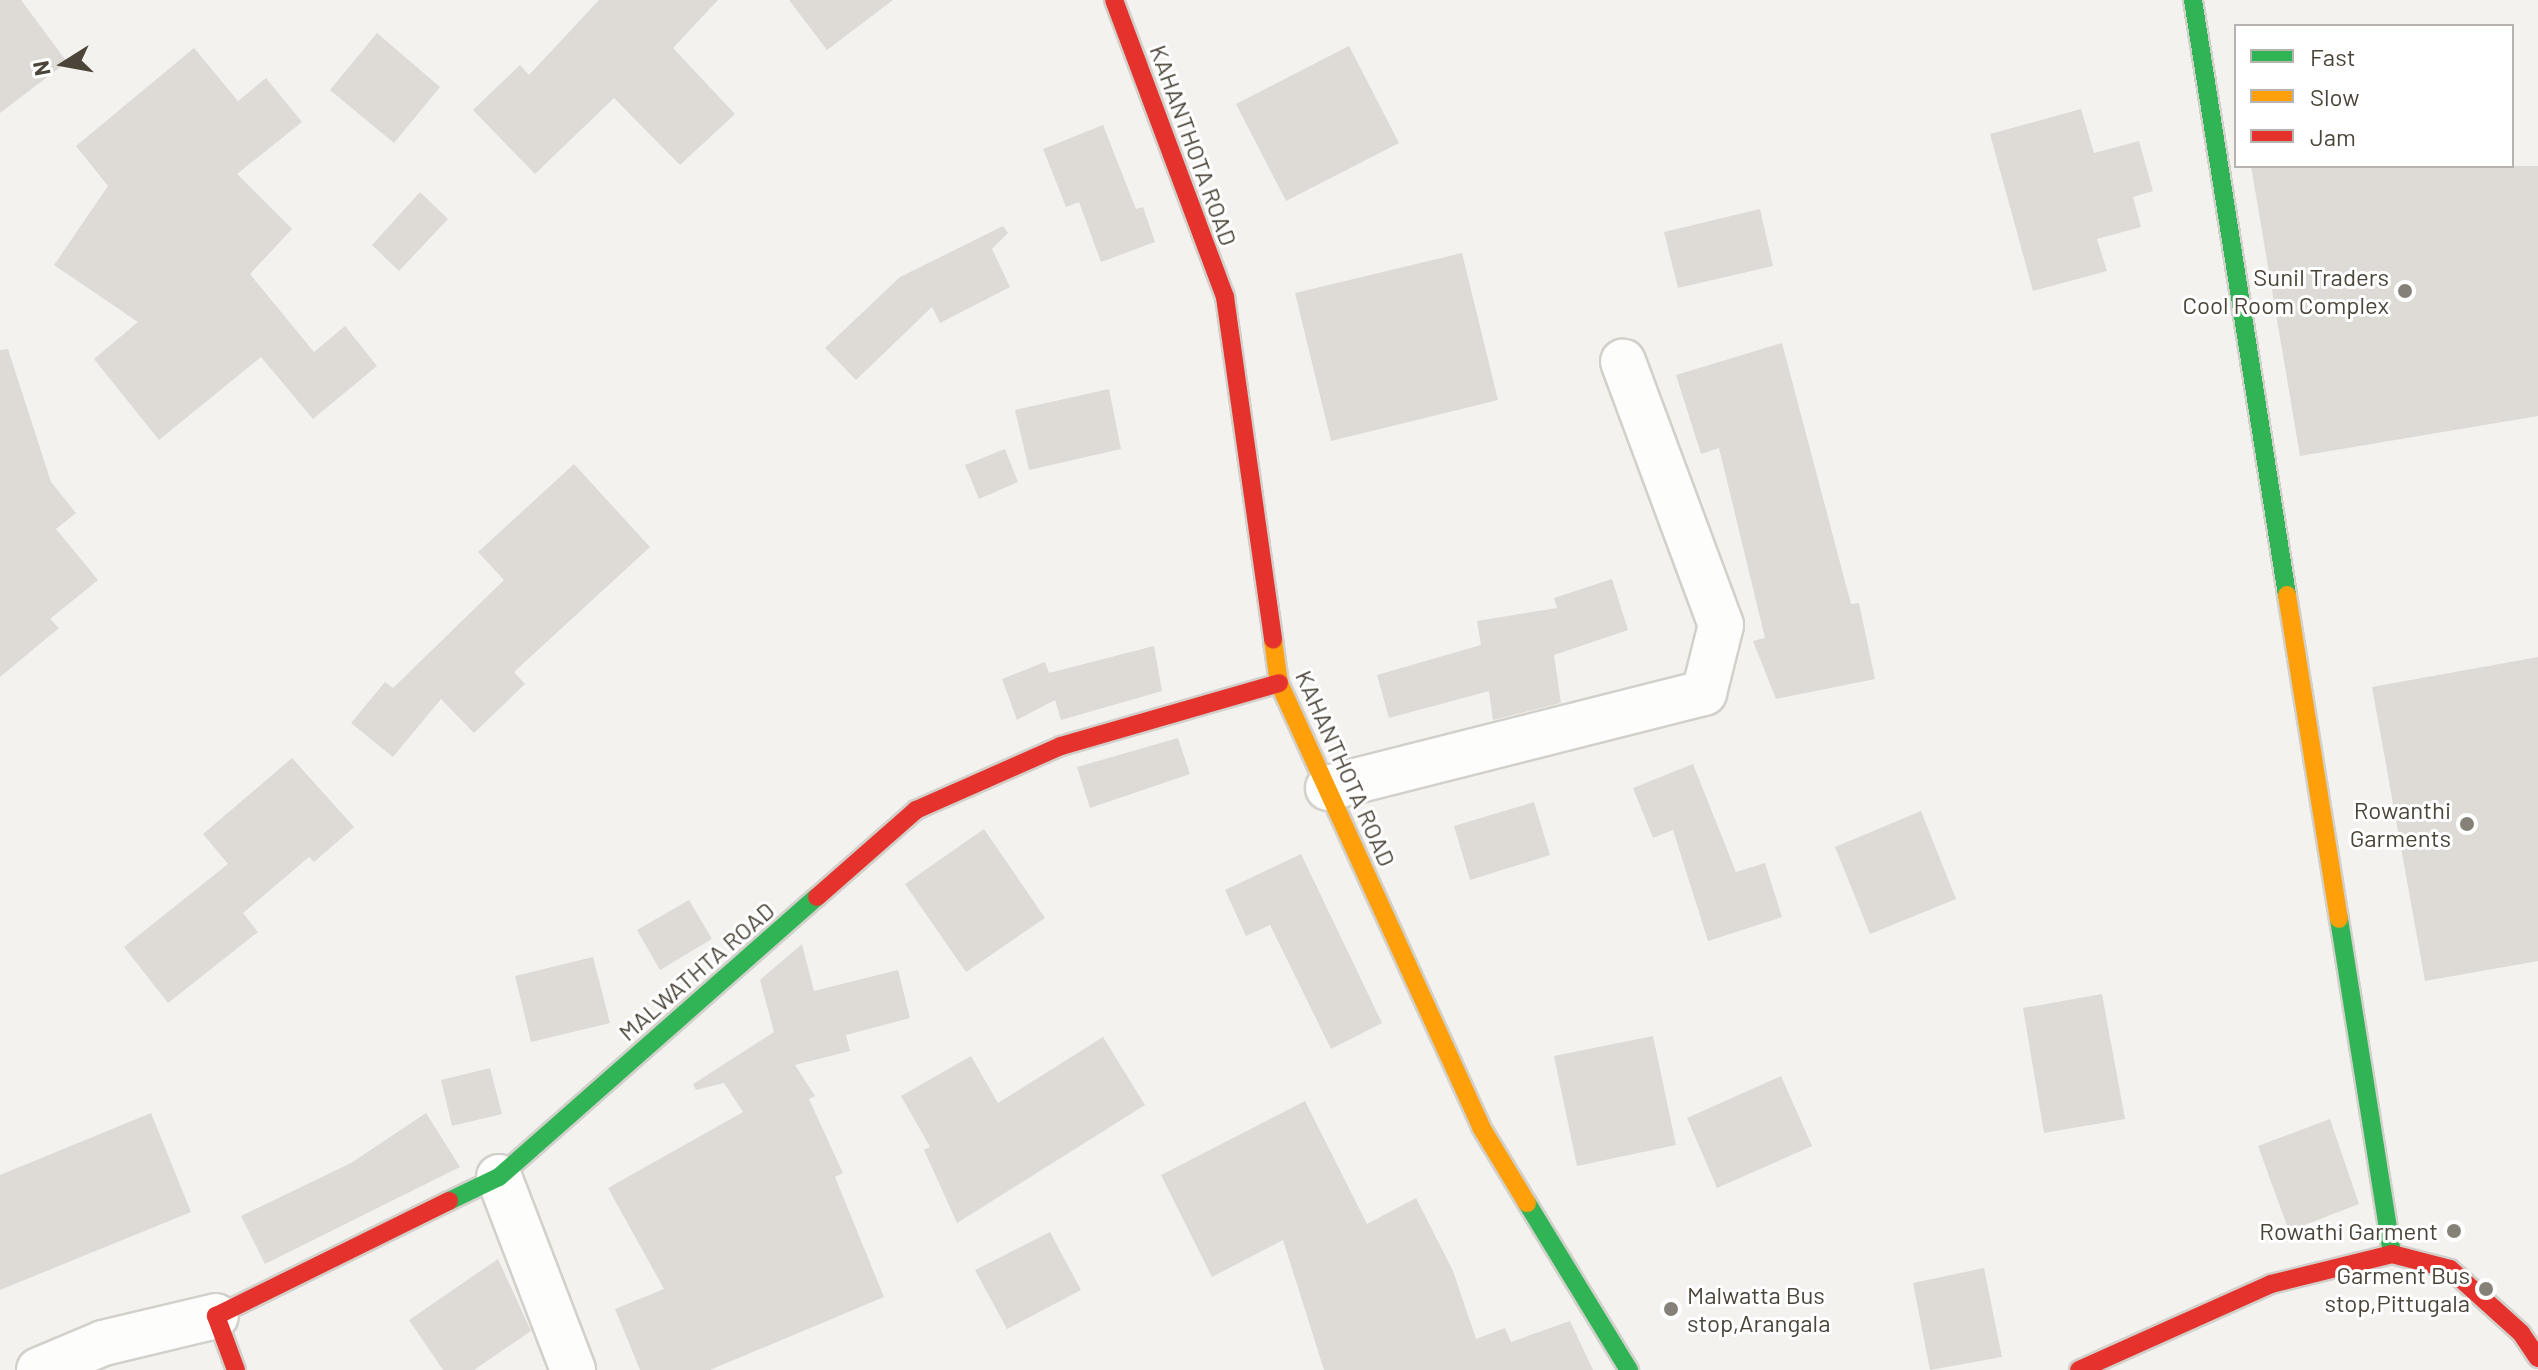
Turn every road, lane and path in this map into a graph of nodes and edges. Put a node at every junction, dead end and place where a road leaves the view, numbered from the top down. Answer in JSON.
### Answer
{"nodes":[{"id":1,"x":1114,"y":0,"type":"edge"},
{"id":2,"x":2193,"y":0,"type":"edge"},
{"id":3,"x":1623,"y":362,"type":"dead end"},
{"id":4,"x":1279,"y":683,"type":"junction"},
{"id":5,"x":1328,"y":788,"type":"junction"},
{"id":6,"x":499,"y":1177,"type":"junction"},
{"id":7,"x":2392,"y":1254,"type":"junction"},
{"id":8,"x":216,"y":1316,"type":"junction"},
{"id":9,"x":2538,"y":1358,"type":"edge"},
{"id":10,"x":39,"y":1370,"type":"edge"},
{"id":11,"x":236,"y":1370,"type":"edge"},
{"id":12,"x":573,"y":1370,"type":"edge"},
{"id":13,"x":1629,"y":1370,"type":"edge"},
{"id":14,"x":2079,"y":1370,"type":"edge"}],
"edges":[{"from":1,"to":4,"type":"street","name":"KAHANTHOTA ROAD"},
{"from":2,"to":7,"type":"street"},
{"from":3,"to":5,"type":"street"},
{"from":4,"to":5,"type":"street","name":"KAHANTHOTA ROAD"},
{"from":4,"to":6,"type":"street","name":"MALWATHTA ROAD"},
{"from":5,"to":13,"type":"street","name":"KAHANTHOTA ROAD"},
{"from":6,"to":8,"type":"street","name":"MALWATHTA ROAD"},
{"from":6,"to":12,"type":"street"},
{"from":7,"to":9,"type":"street"},
{"from":7,"to":14,"type":"street"},
{"from":8,"to":10,"type":"street"},
{"from":8,"to":11,"type":"street"}]}
